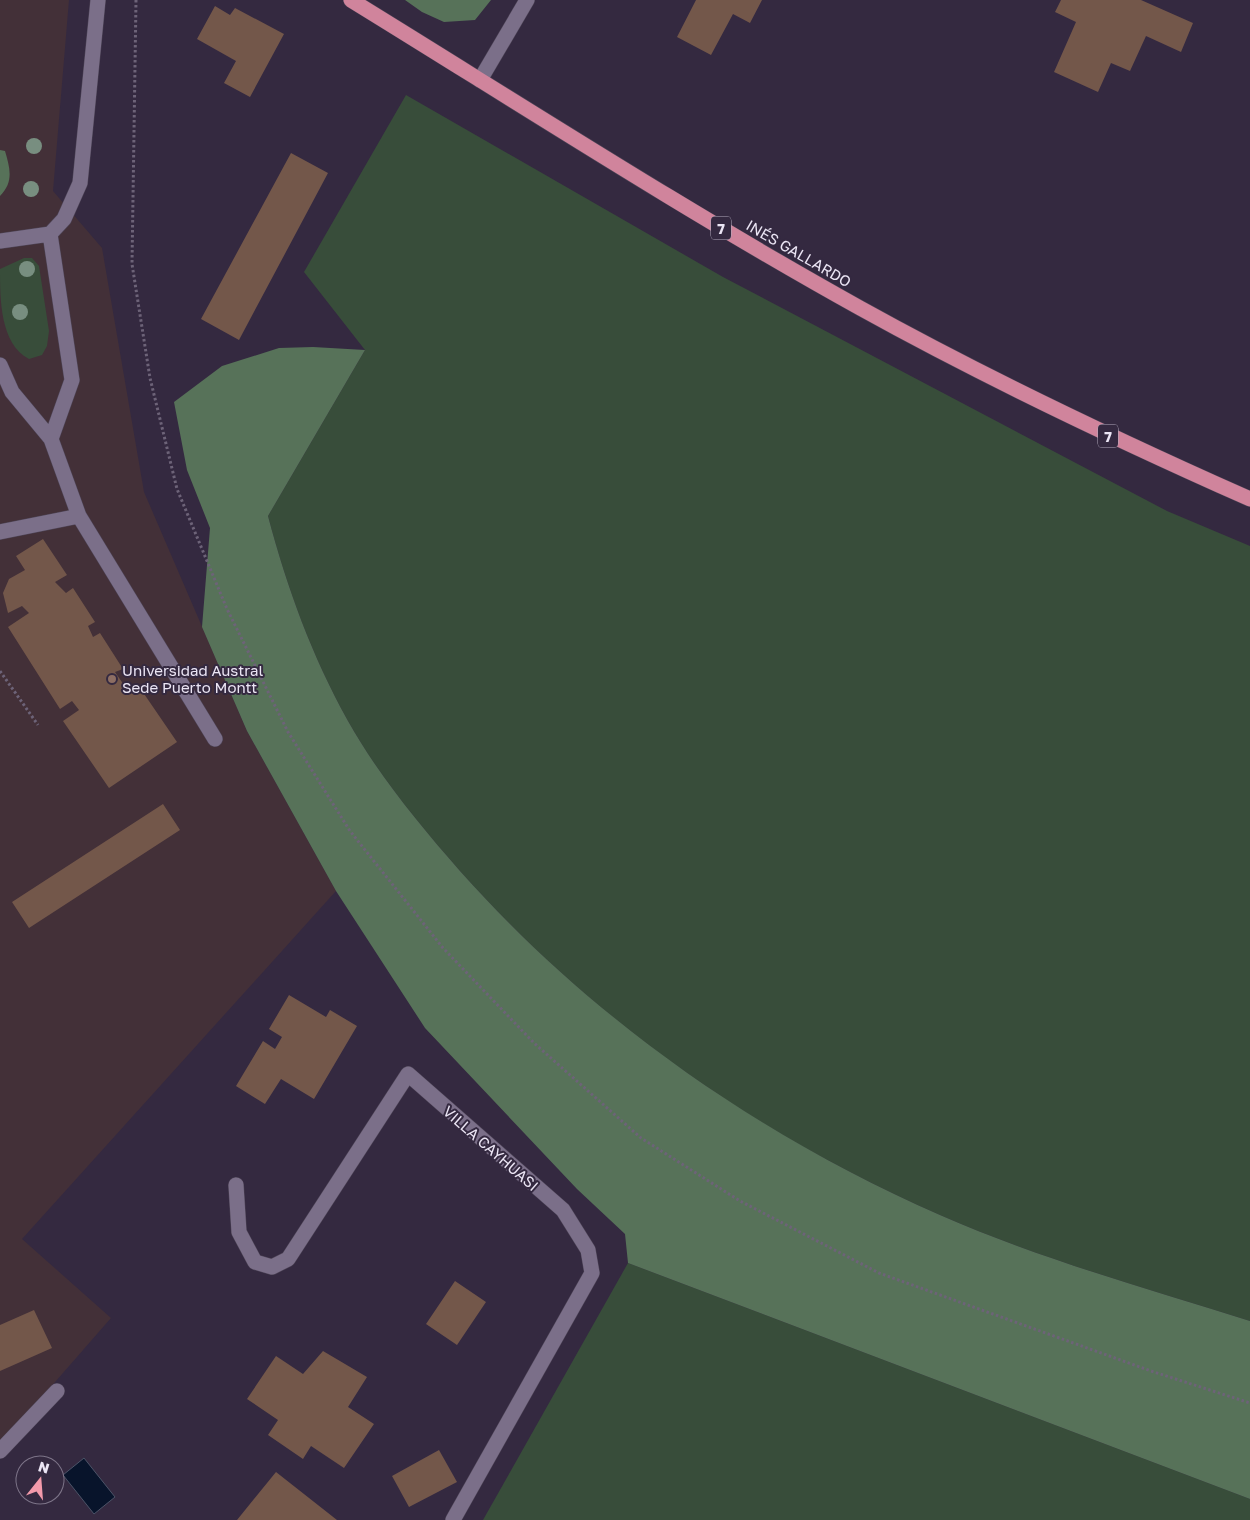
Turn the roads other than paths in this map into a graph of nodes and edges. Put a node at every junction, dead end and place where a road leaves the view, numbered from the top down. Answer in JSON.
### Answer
{"nodes":[{"id":1,"x":98,"y":0,"type":"edge"},
{"id":2,"x":351,"y":0,"type":"edge"},
{"id":3,"x":527,"y":0,"type":"edge"},
{"id":4,"x":480,"y":80,"type":"junction"},
{"id":5,"x":50,"y":234,"type":"junction"},
{"id":6,"x":2,"y":243,"type":"edge"},
{"id":7,"x":0,"y":365,"type":"edge"},
{"id":8,"x":51,"y":439,"type":"junction"},
{"id":9,"x":1250,"y":499,"type":"edge"},
{"id":10,"x":79,"y":516,"type":"junction"},
{"id":11,"x":0,"y":532,"type":"edge"},
{"id":12,"x":215,"y":739,"type":"dead end"},
{"id":13,"x":236,"y":1185,"type":"dead end"},
{"id":14,"x":57,"y":1391,"type":"dead end"},
{"id":15,"x":0,"y":1451,"type":"edge"},
{"id":16,"x":454,"y":1520,"type":"edge"}],
"edges":[{"from":1,"to":5,"type":"street"},
{"from":2,"to":4,"type":"highway","name":"INÉS GALLARDO","number":"7"},
{"from":3,"to":4,"type":"street"},
{"from":4,"to":9,"type":"highway","name":"INÉS GALLARDO","number":"7"},
{"from":5,"to":6,"type":"street"},
{"from":5,"to":8,"type":"street"},
{"from":7,"to":8,"type":"street"},
{"from":8,"to":10,"type":"street"},
{"from":10,"to":11,"type":"street"},
{"from":10,"to":12,"type":"street"},
{"from":13,"to":16,"type":"street","name":"VILLA CAYHUASI"},
{"from":14,"to":15,"type":"street"}]}
